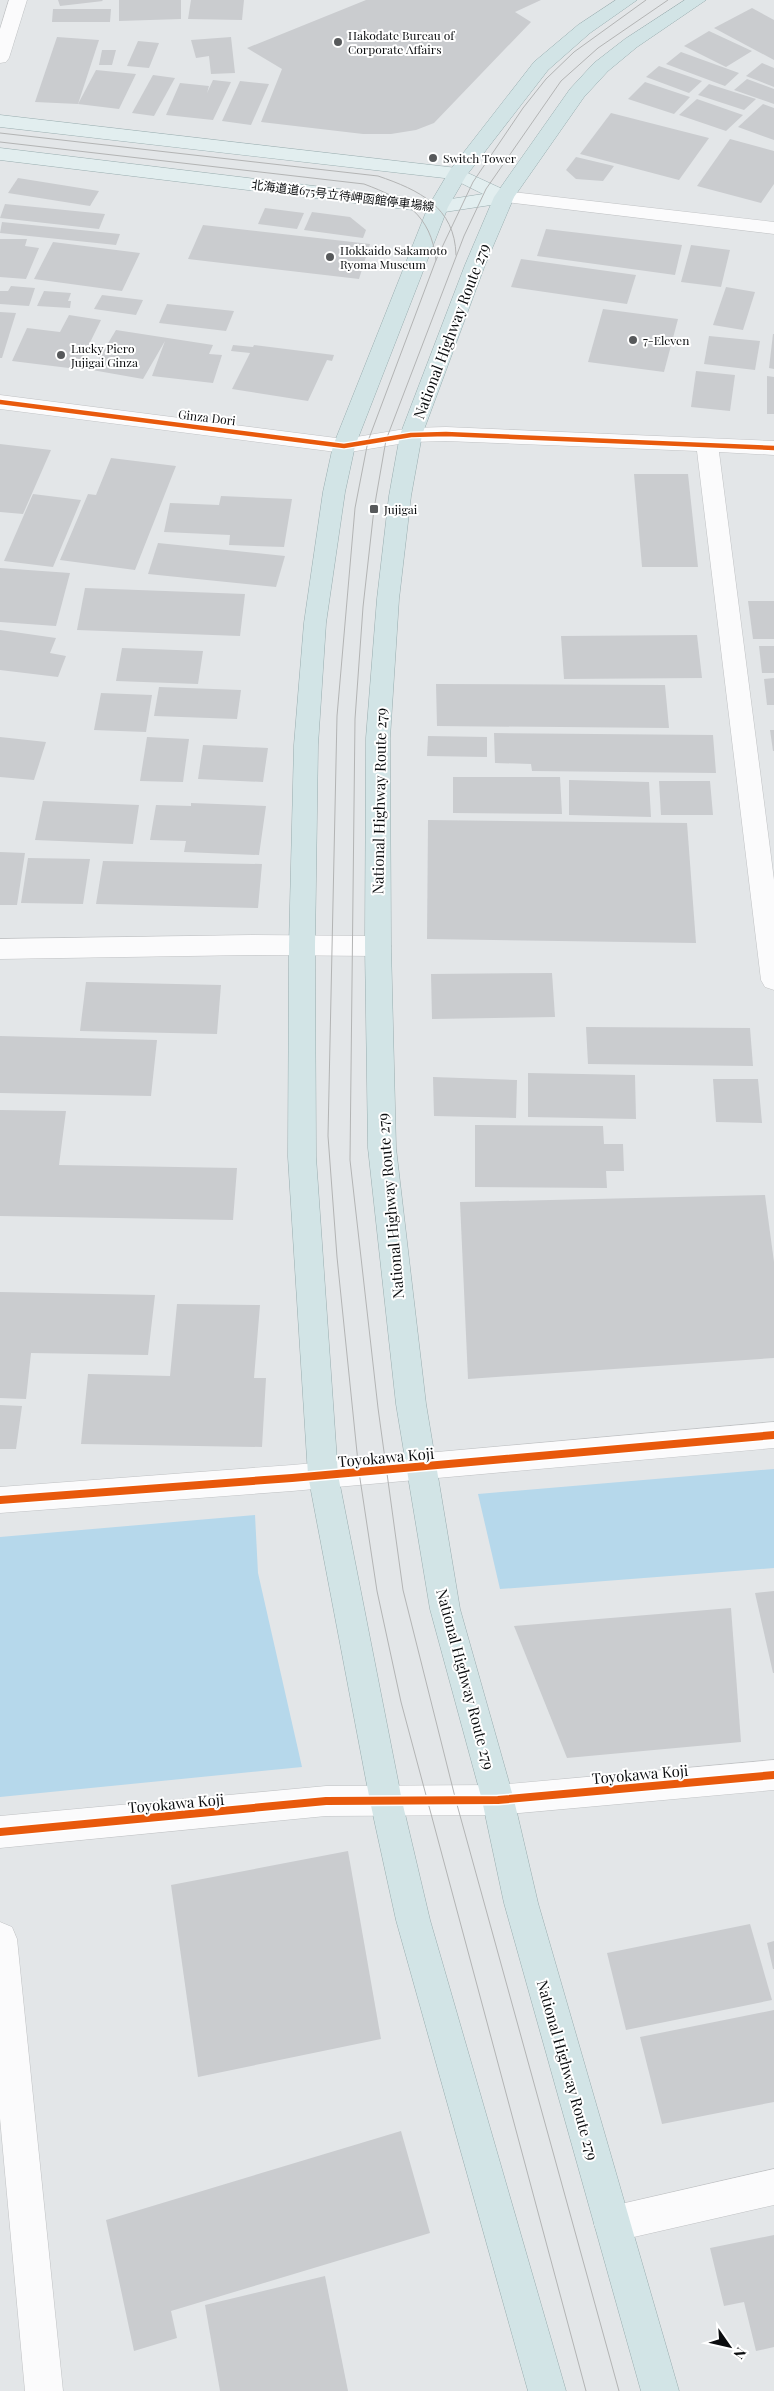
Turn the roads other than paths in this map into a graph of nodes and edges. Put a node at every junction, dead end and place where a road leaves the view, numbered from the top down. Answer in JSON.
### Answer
{"nodes":[{"id":1,"x":18,"y":0,"type":"edge"},
{"id":2,"x":628,"y":0,"type":"edge"},
{"id":3,"x":697,"y":0,"type":"edge"},
{"id":4,"x":0,"y":58,"type":"edge"},
{"id":5,"x":0,"y":121,"type":"edge"},
{"id":6,"x":0,"y":154,"type":"edge"},
{"id":7,"x":457,"y":174,"type":"junction"},
{"id":8,"x":504,"y":197,"type":"junction"},
{"id":9,"x":438,"y":207,"type":"junction"},
{"id":10,"x":774,"y":228,"type":"edge"},
{"id":11,"x":0,"y":402,"type":"edge"},
{"id":12,"x":411,"y":435,"type":"junction"},
{"id":13,"x":707,"y":444,"type":"junction"},
{"id":14,"x":344,"y":446,"type":"junction"},
{"id":15,"x":774,"y":448,"type":"edge"},
{"id":16,"x":302,"y":946,"type":"junction"},
{"id":17,"x":378,"y":946,"type":"junction"},
{"id":18,"x":0,"y":949,"type":"edge"},
{"id":19,"x":774,"y":980,"type":"edge"},
{"id":20,"x":774,"y":1435,"type":"edge"},
{"id":21,"x":421,"y":1466,"type":"junction"},
{"id":22,"x":323,"y":1475,"type":"junction"},
{"id":23,"x":0,"y":1500,"type":"edge"},
{"id":24,"x":774,"y":1775,"type":"edge"},
{"id":25,"x":498,"y":1800,"type":"junction"},
{"id":26,"x":386,"y":1801,"type":"junction"},
{"id":27,"x":0,"y":1832,"type":"edge"},
{"id":28,"x":0,"y":1939,"type":"edge"},
{"id":29,"x":774,"y":2187,"type":"edge"},
{"id":30,"x":612,"y":2224,"type":"junction"},
{"id":31,"x":44,"y":2391,"type":"edge"},
{"id":32,"x":547,"y":2391,"type":"edge"},
{"id":33,"x":660,"y":2391,"type":"edge"}],
"edges":[{"from":1,"to":4,"type":"street"},
{"from":2,"to":7,"type":"highway"},
{"from":3,"to":8,"type":"highway","name":"National Highway Route 279"},
{"from":5,"to":7,"type":"main road"},
{"from":6,"to":9,"type":"main road","name":"北海道道675号立待岬函館停車場線"},
{"from":7,"to":8,"type":"main road"},
{"from":7,"to":9,"type":"highway"},
{"from":8,"to":9,"type":"main road","name":"北海道道675号立待岬函館停車場線"},
{"from":8,"to":10,"type":"street"},
{"from":8,"to":12,"type":"highway","name":"National Highway Route 279"},
{"from":9,"to":14,"type":"highway"},
{"from":11,"to":14,"type":"street","name":"Ginza Dori"},
{"from":12,"to":13,"type":"street","name":"Ginza Dori"},
{"from":12,"to":14,"type":"street","name":"Ginza Dori"},
{"from":12,"to":17,"type":"highway","name":"National Highway Route 279"},
{"from":13,"to":15,"type":"street","name":"Ginza Dori"},
{"from":13,"to":19,"type":"street"},
{"from":14,"to":16,"type":"highway"},
{"from":16,"to":17,"type":"street"},
{"from":16,"to":18,"type":"street"},
{"from":16,"to":22,"type":"highway"},
{"from":17,"to":21,"type":"highway","name":"National Highway Route 279"},
{"from":20,"to":21,"type":"street","name":"Toyokawa Koji"},
{"from":21,"to":22,"type":"street","name":"Toyokawa Koji"},
{"from":21,"to":25,"type":"highway","name":"National Highway Route 279"},
{"from":22,"to":23,"type":"street","name":"Toyokawa Koji"},
{"from":22,"to":26,"type":"highway"},
{"from":24,"to":25,"type":"street","name":"Toyokawa Koji"},
{"from":25,"to":26,"type":"street","name":"Toyokawa Koji"},
{"from":25,"to":30,"type":"highway","name":"National Highway Route 279"},
{"from":26,"to":27,"type":"street","name":"Toyokawa Koji"},
{"from":26,"to":32,"type":"highway"},
{"from":28,"to":31,"type":"street"},
{"from":29,"to":30,"type":"street"},
{"from":30,"to":33,"type":"highway","name":"National Highway Route 279"}]}
